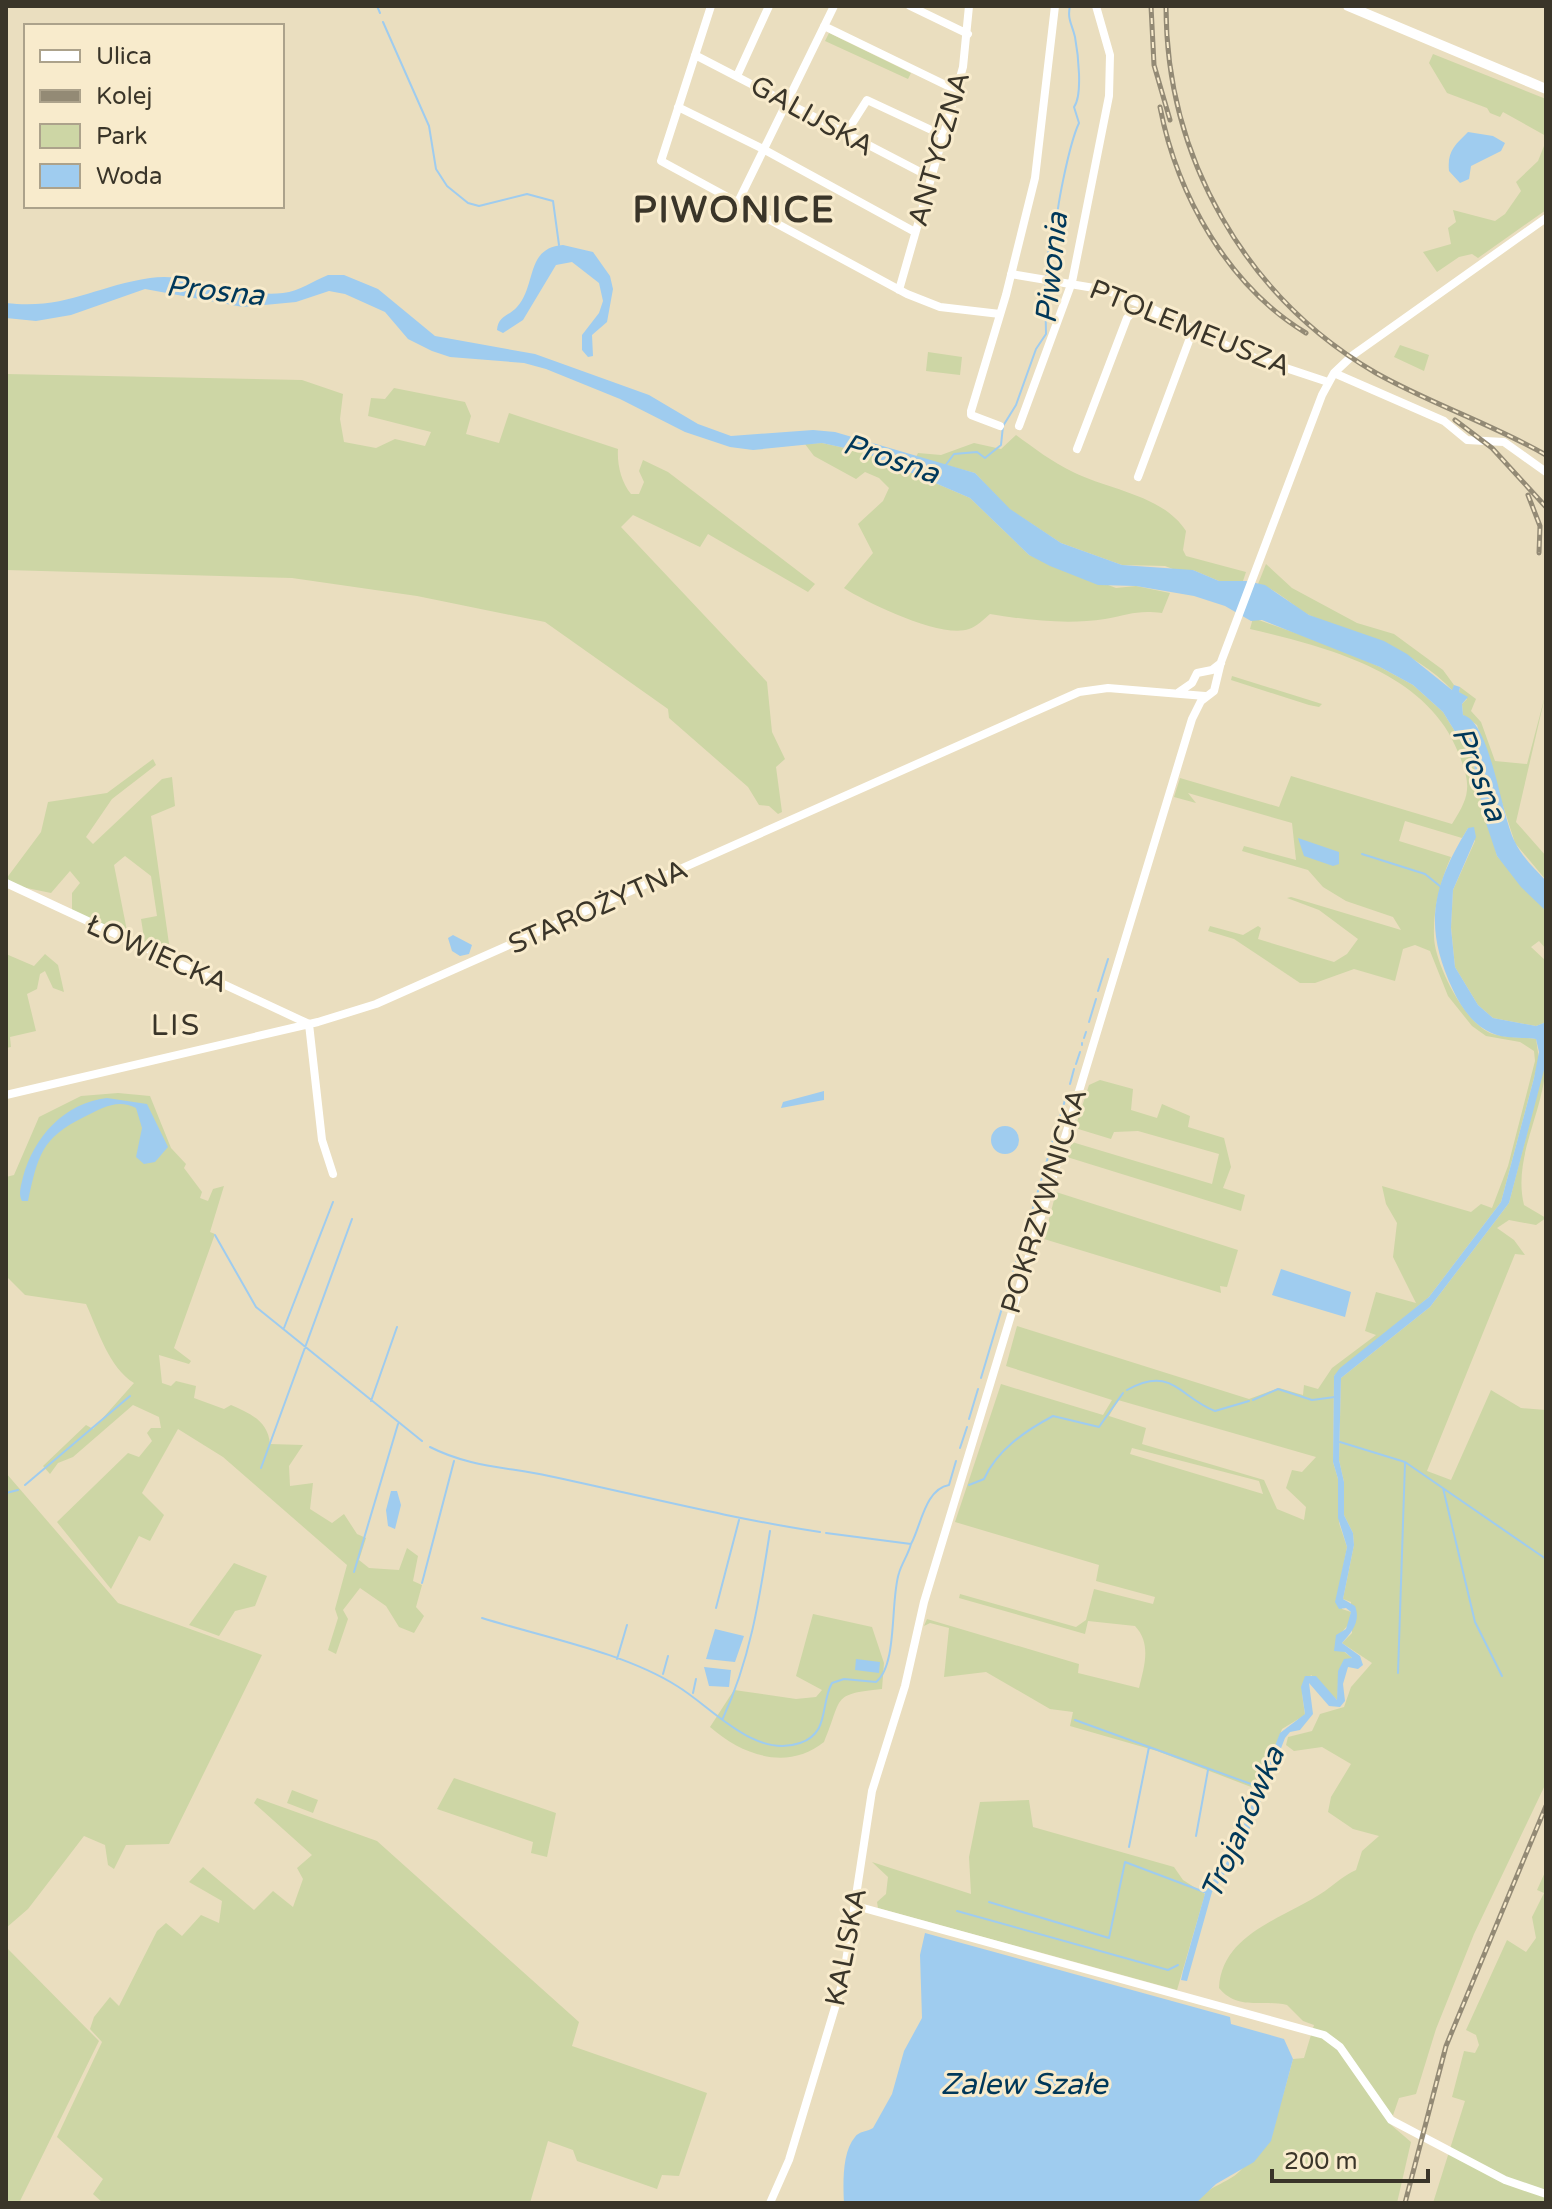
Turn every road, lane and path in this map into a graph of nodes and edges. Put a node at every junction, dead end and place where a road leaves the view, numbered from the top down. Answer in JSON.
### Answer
{"nodes":[{"id":1,"x":711,"y":6,"type":"edge"},
{"id":2,"x":769,"y":6,"type":"edge"},
{"id":3,"x":834,"y":6,"type":"edge"},
{"id":4,"x":910,"y":6,"type":"edge"},
{"id":5,"x":969,"y":6,"type":"edge"},
{"id":6,"x":1055,"y":6,"type":"edge"},
{"id":7,"x":1096,"y":6,"type":"edge"},
{"id":8,"x":1348,"y":6,"type":"edge"},
{"id":9,"x":824,"y":26,"type":"junction"},
{"id":10,"x":968,"y":34,"type":"junction"},
{"id":11,"x":695,"y":55,"type":"junction"},
{"id":12,"x":737,"y":76,"type":"junction"},
{"id":13,"x":1546,"y":89,"type":"edge"},
{"id":14,"x":956,"y":90,"type":"junction"},
{"id":15,"x":787,"y":100,"type":"junction"},
{"id":16,"x":678,"y":107,"type":"junction"},
{"id":17,"x":846,"y":133,"type":"junction"},
{"id":18,"x":942,"y":135,"type":"junction"},
{"id":19,"x":763,"y":149,"type":"junction"},
{"id":20,"x":930,"y":177,"type":"junction"},
{"id":21,"x":738,"y":202,"type":"junction"},
{"id":22,"x":1546,"y":218,"type":"edge"},
{"id":23,"x":915,"y":232,"type":"junction"},
{"id":24,"x":1011,"y":274,"type":"junction"},
{"id":25,"x":1072,"y":282,"type":"junction"},
{"id":26,"x":899,"y":290,"type":"junction"},
{"id":27,"x":1000,"y":314,"type":"junction"},
{"id":28,"x":1165,"y":315,"type":"junction"},
{"id":29,"x":1193,"y":330,"type":"junction"},
{"id":30,"x":1334,"y":373,"type":"junction"},
{"id":31,"x":1328,"y":382,"type":"junction"},
{"id":32,"x":1000,"y":426,"type":"dead end"},
{"id":33,"x":1019,"y":426,"type":"dead end"},
{"id":34,"x":1077,"y":449,"type":"dead end"},
{"id":35,"x":1546,"y":472,"type":"edge"},
{"id":36,"x":1138,"y":477,"type":"dead end"},
{"id":37,"x":1221,"y":662,"type":"junction"},
{"id":38,"x":1207,"y":671,"type":"junction"},
{"id":39,"x":1216,"y":680,"type":"junction"},
{"id":40,"x":1192,"y":683,"type":"junction"},
{"id":41,"x":1176,"y":694,"type":"junction"},
{"id":42,"x":1201,"y":695,"type":"junction"},
{"id":43,"x":1193,"y":715,"type":"junction"},
{"id":44,"x":6,"y":883,"type":"edge"},
{"id":45,"x":309,"y":1024,"type":"junction"},
{"id":46,"x":6,"y":1095,"type":"edge"},
{"id":47,"x":333,"y":1174,"type":"dead end"},
{"id":48,"x":905,"y":1686,"type":"joint"},
{"id":49,"x":856,"y":1906,"type":"junction"},
{"id":50,"x":1546,"y":2194,"type":"edge"},
{"id":51,"x":770,"y":2203,"type":"edge"}],
"edges":[{"from":1,"to":11,"type":"street"},
{"from":2,"to":12,"type":"street"},
{"from":3,"to":9,"type":"street"},
{"from":4,"to":10,"type":"street"},
{"from":5,"to":10,"type":"street","name":"ANTYCZNA"},
{"from":6,"to":24,"type":"street"},
{"from":7,"to":25,"type":"street"},
{"from":8,"to":13,"type":"main road"},
{"from":9,"to":14,"type":"street"},
{"from":9,"to":15,"type":"street"},
{"from":10,"to":14,"type":"street","name":"ANTYCZNA"},
{"from":11,"to":12,"type":"street","name":"GALIJSKA"},
{"from":11,"to":16,"type":"street"},
{"from":12,"to":15,"type":"street","name":"GALIJSKA"},
{"from":14,"to":18,"type":"street","name":"ANTYCZNA"},
{"from":15,"to":17,"type":"street","name":"GALIJSKA"},
{"from":15,"to":19,"type":"street"},
{"from":16,"to":19,"type":"street"},
{"from":16,"to":21,"type":"street"},
{"from":17,"to":18,"type":"street"},
{"from":17,"to":20,"type":"street","name":"GALIJSKA"},
{"from":18,"to":20,"type":"street","name":"ANTYCZNA"},
{"from":19,"to":21,"type":"street"},
{"from":19,"to":23,"type":"street"},
{"from":20,"to":23,"type":"street","name":"ANTYCZNA"},
{"from":21,"to":26,"type":"street"},
{"from":22,"to":30,"type":"street"},
{"from":23,"to":26,"type":"street","name":"ANTYCZNA"},
{"from":24,"to":25,"type":"street","name":"PTOLEMEUSZA"},
{"from":24,"to":27,"type":"street"},
{"from":25,"to":28,"type":"street","name":"PTOLEMEUSZA"},
{"from":25,"to":33,"type":"street"},
{"from":26,"to":27,"type":"street"},
{"from":27,"to":32,"type":"street"},
{"from":28,"to":29,"type":"street","name":"PTOLEMEUSZA"},
{"from":28,"to":34,"type":"street"},
{"from":29,"to":31,"type":"street","name":"PTOLEMEUSZA"},
{"from":29,"to":36,"type":"street"},
{"from":30,"to":31,"type":"street"},
{"from":30,"to":35,"type":"street"},
{"from":31,"to":37,"type":"street"},
{"from":37,"to":38,"type":"street"},
{"from":37,"to":39,"type":"street"},
{"from":38,"to":39,"type":"street"},
{"from":38,"to":40,"type":"street"},
{"from":39,"to":42,"type":"street"},
{"from":40,"to":41,"type":"street"},
{"from":40,"to":42,"type":"street"},
{"from":41,"to":42,"type":"street","name":"STAROŻYTNA"},
{"from":41,"to":43,"type":"street"},
{"from":41,"to":45,"type":"street","name":"STAROŻYTNA"},
{"from":42,"to":43,"type":"street","name":"POKRZYWNICKA"},
{"from":43,"to":48,"type":"street","name":"POKRZYWNICKA"},
{"from":44,"to":45,"type":"street","name":"ŁOWIECKA"},
{"from":45,"to":46,"type":"street","name":"STAROŻYTNA"},
{"from":45,"to":47,"type":"street"},
{"from":48,"to":49,"type":"street","name":"KALISKA"},
{"from":49,"to":50,"type":"street"},
{"from":49,"to":51,"type":"street","name":"KALISKA"}]}
